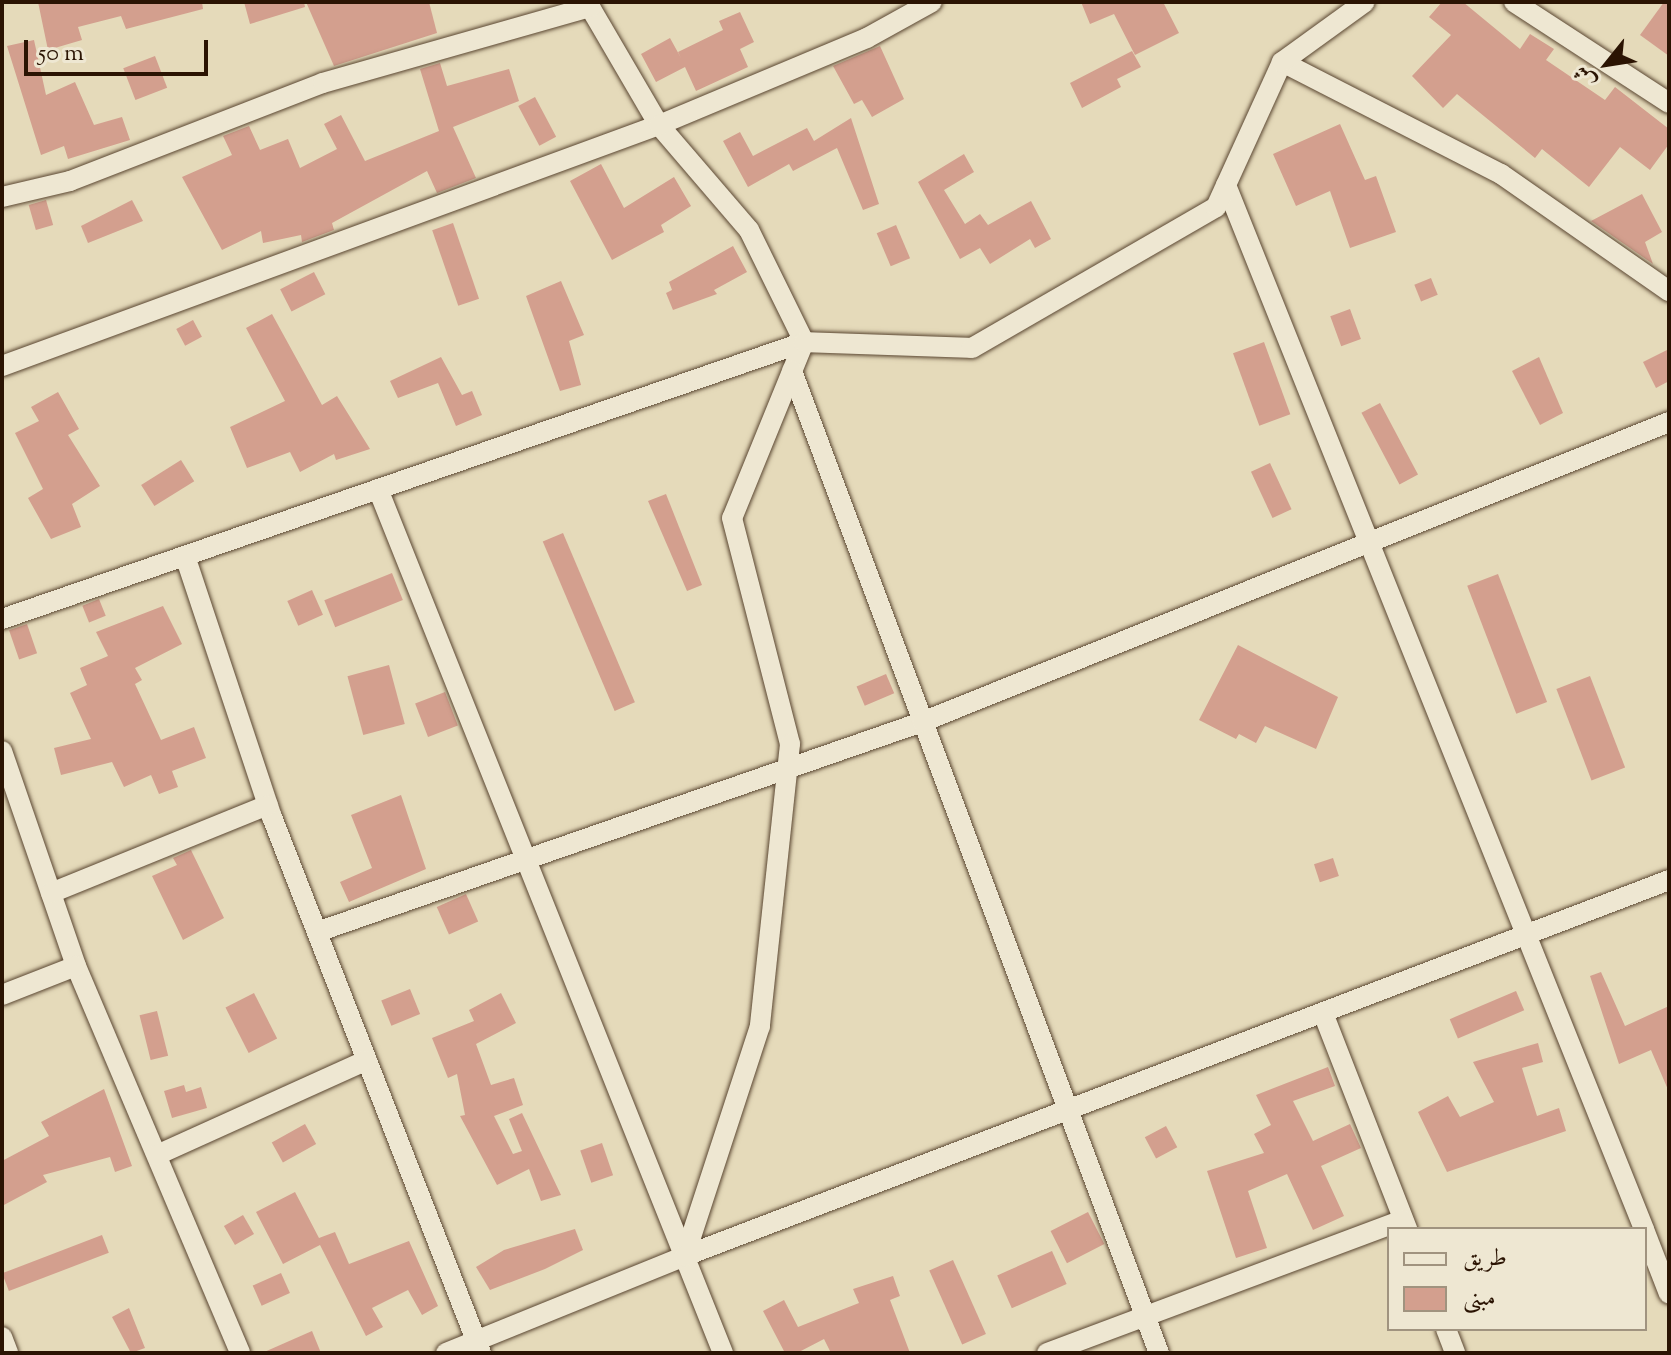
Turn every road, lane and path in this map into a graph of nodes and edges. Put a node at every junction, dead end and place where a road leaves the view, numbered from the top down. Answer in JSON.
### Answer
{"nodes":[{"id":1,"x":930,"y":2,"type":"edge"},
{"id":2,"x":1365,"y":2,"type":"edge"},
{"id":3,"x":1514,"y":2,"type":"edge"},
{"id":4,"x":588,"y":4,"type":"edge"},
{"id":5,"x":1282,"y":62,"type":"junction"},
{"id":6,"x":1669,"y":103,"type":"edge"},
{"id":7,"x":659,"y":125,"type":"junction"},
{"id":8,"x":1226,"y":185,"type":"junction"},
{"id":9,"x":2,"y":197,"type":"edge"},
{"id":10,"x":1669,"y":291,"type":"edge"},
{"id":11,"x":804,"y":342,"type":"junction"},
{"id":12,"x":2,"y":366,"type":"edge"},
{"id":13,"x":792,"y":371,"type":"junction"},
{"id":14,"x":1669,"y":422,"type":"edge"},
{"id":15,"x":378,"y":489,"type":"junction"},
{"id":16,"x":1372,"y":542,"type":"junction"},
{"id":17,"x":185,"y":556,"type":"junction"},
{"id":18,"x":2,"y":619,"type":"edge"},
{"id":19,"x":922,"y":722,"type":"junction"},
{"id":20,"x":2,"y":751,"type":"edge"},
{"id":21,"x":787,"y":769,"type":"junction"},
{"id":22,"x":268,"y":805,"type":"junction"},
{"id":23,"x":526,"y":859,"type":"junction"},
{"id":24,"x":1669,"y":880,"type":"edge"},
{"id":25,"x":51,"y":893,"type":"junction"},
{"id":26,"x":317,"y":932,"type":"junction"},
{"id":27,"x":1530,"y":934,"type":"junction"},
{"id":28,"x":76,"y":966,"type":"junction"},
{"id":29,"x":2,"y":995,"type":"edge"},
{"id":30,"x":1323,"y":1013,"type":"junction"},
{"id":31,"x":367,"y":1060,"type":"junction"},
{"id":32,"x":1065,"y":1111,"type":"junction"},
{"id":33,"x":157,"y":1155,"type":"junction"},
{"id":34,"x":1405,"y":1224,"type":"edge"},
{"id":35,"x":1642,"y":1227,"type":"edge"},
{"id":36,"x":1387,"y":1230,"type":"edge"},
{"id":37,"x":1647,"y":1239,"type":"edge"},
{"id":38,"x":685,"y":1256,"type":"junction"},
{"id":39,"x":1669,"y":1294,"type":"edge"},
{"id":40,"x":1145,"y":1317,"type":"junction"},
{"id":41,"x":1447,"y":1331,"type":"edge"},
{"id":42,"x":2,"y":1337,"type":"edge"},
{"id":43,"x":479,"y":1348,"type":"edge"},
{"id":44,"x":8,"y":1353,"type":"edge"},
{"id":45,"x":240,"y":1353,"type":"edge"},
{"id":46,"x":446,"y":1353,"type":"edge"},
{"id":47,"x":723,"y":1353,"type":"edge"},
{"id":48,"x":1047,"y":1353,"type":"edge"},
{"id":49,"x":1159,"y":1353,"type":"edge"},
{"id":50,"x":1455,"y":1353,"type":"edge"}],
"edges":[{"from":1,"to":7,"type":"street"},
{"from":2,"to":5,"type":"street"},
{"from":3,"to":6,"type":"street"},
{"from":4,"to":7,"type":"street"},
{"from":4,"to":9,"type":"street"},
{"from":5,"to":8,"type":"street"},
{"from":5,"to":10,"type":"street"},
{"from":7,"to":11,"type":"street"},
{"from":7,"to":12,"type":"street"},
{"from":8,"to":11,"type":"street"},
{"from":8,"to":16,"type":"street"},
{"from":11,"to":13,"type":"street"},
{"from":11,"to":15,"type":"street"},
{"from":13,"to":19,"type":"street"},
{"from":13,"to":21,"type":"street"},
{"from":14,"to":16,"type":"street"},
{"from":15,"to":17,"type":"street"},
{"from":15,"to":23,"type":"street"},
{"from":16,"to":19,"type":"street"},
{"from":16,"to":27,"type":"street"},
{"from":17,"to":18,"type":"street"},
{"from":17,"to":22,"type":"street"},
{"from":19,"to":21,"type":"street"},
{"from":19,"to":32,"type":"street"},
{"from":20,"to":25,"type":"street"},
{"from":21,"to":23,"type":"street"},
{"from":21,"to":38,"type":"street"},
{"from":22,"to":25,"type":"street"},
{"from":22,"to":26,"type":"street"},
{"from":23,"to":26,"type":"street"},
{"from":23,"to":38,"type":"street"},
{"from":24,"to":27,"type":"street"},
{"from":25,"to":28,"type":"street"},
{"from":26,"to":31,"type":"street"},
{"from":27,"to":30,"type":"street"},
{"from":27,"to":35,"type":"street"},
{"from":28,"to":29,"type":"street"},
{"from":28,"to":33,"type":"street"},
{"from":30,"to":32,"type":"street"},
{"from":30,"to":34,"type":"street"},
{"from":31,"to":33,"type":"street"},
{"from":31,"to":43,"type":"street"},
{"from":32,"to":38,"type":"street"},
{"from":32,"to":40,"type":"street"},
{"from":33,"to":45,"type":"street"},
{"from":36,"to":40,"type":"street"},
{"from":37,"to":39,"type":"street"},
{"from":38,"to":43,"type":"street"},
{"from":38,"to":47,"type":"street"},
{"from":40,"to":48,"type":"street"},
{"from":40,"to":49,"type":"street"},
{"from":41,"to":50,"type":"street"},
{"from":42,"to":44,"type":"street"},
{"from":43,"to":46,"type":"street"}]}
